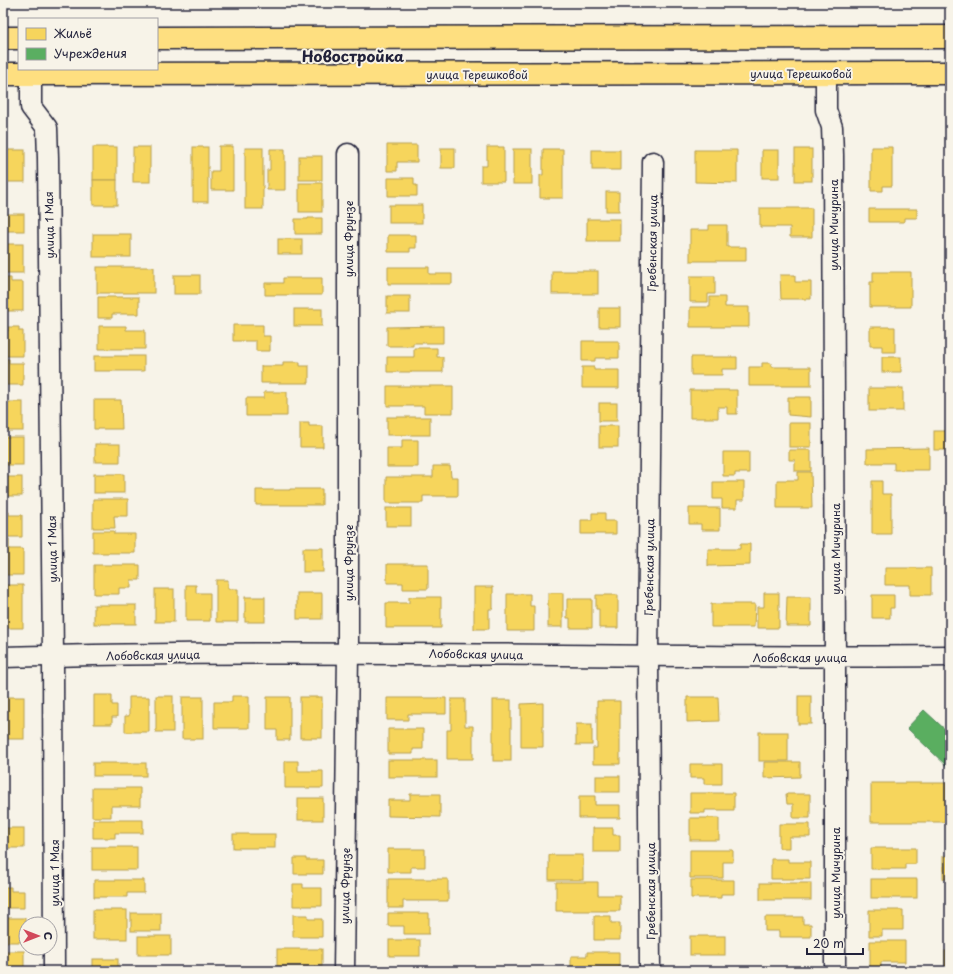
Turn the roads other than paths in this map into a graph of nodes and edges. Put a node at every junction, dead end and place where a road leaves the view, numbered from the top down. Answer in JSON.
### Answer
{"nodes":[{"id":1,"x":950,"y":36,"type":"edge"},
{"id":2,"x":3,"y":38,"type":"edge"},
{"id":3,"x":18,"y":38,"type":"edge"},
{"id":4,"x":158,"y":38,"type":"edge"},
{"id":5,"x":826,"y":73,"type":"junction"},
{"id":6,"x":950,"y":73,"type":"edge"},
{"id":7,"x":3,"y":74,"type":"edge"},
{"id":8,"x":31,"y":74,"type":"junction"},
{"id":9,"x":348,"y":154,"type":"dead end"},
{"id":10,"x":653,"y":162,"type":"dead end"},
{"id":11,"x":348,"y":653,"type":"junction"},
{"id":12,"x":648,"y":655,"type":"junction"},
{"id":13,"x":53,"y":656,"type":"junction"},
{"id":14,"x":950,"y":656,"type":"edge"},
{"id":15,"x":3,"y":657,"type":"edge"},
{"id":16,"x":835,"y":657,"type":"junction"},
{"id":17,"x":54,"y":971,"type":"edge"},
{"id":18,"x":344,"y":971,"type":"edge"},
{"id":19,"x":650,"y":971,"type":"edge"},
{"id":20,"x":835,"y":971,"type":"edge"}],
"edges":[{"from":1,"to":4,"type":"main road"},
{"from":2,"to":3,"type":"main road"},
{"from":5,"to":6,"type":"main road","name":"улица Терешковой"},
{"from":5,"to":8,"type":"main road","name":"улица Терешковой"},
{"from":5,"to":16,"type":"street","name":"улица Мичурина"},
{"from":7,"to":8,"type":"main road","name":"улица Терешковой"},
{"from":8,"to":13,"type":"street","name":"улица 1 Мая"},
{"from":9,"to":11,"type":"street","name":"улица Фрунзе"},
{"from":10,"to":12,"type":"street","name":"Гребенская улица"},
{"from":11,"to":12,"type":"street","name":"Лобовская улица"},
{"from":11,"to":13,"type":"street","name":"Лобовская улица"},
{"from":11,"to":18,"type":"street","name":"улица Фрунзе"},
{"from":12,"to":16,"type":"street","name":"Лобовская улица"},
{"from":12,"to":19,"type":"street","name":"Гребенская улица"},
{"from":13,"to":15,"type":"street","name":"Лобовская улица"},
{"from":13,"to":17,"type":"street","name":"улица 1 Мая"},
{"from":14,"to":16,"type":"street","name":"Лобовская улица"},
{"from":16,"to":20,"type":"street","name":"улица Мичурина"}]}
